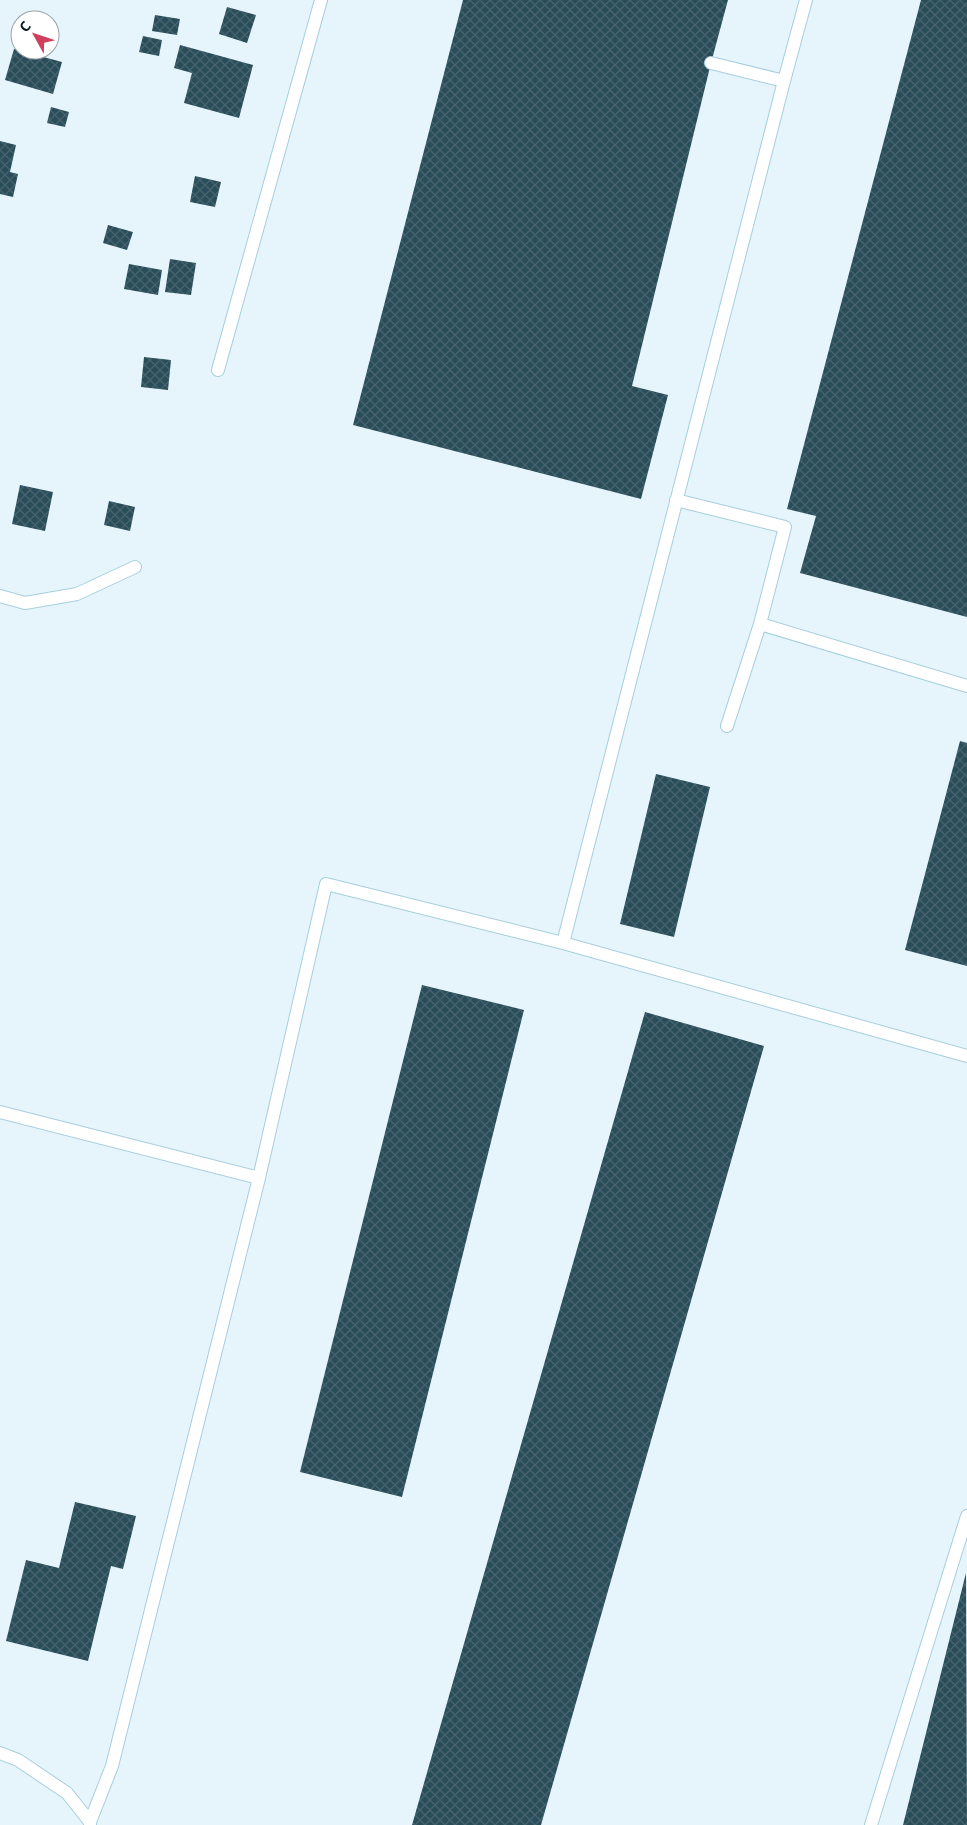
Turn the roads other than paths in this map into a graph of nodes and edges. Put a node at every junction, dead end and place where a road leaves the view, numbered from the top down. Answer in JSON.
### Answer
{"nodes":[{"id":1,"x":321,"y":0,"type":"edge"},
{"id":2,"x":806,"y":0,"type":"edge"},
{"id":3,"x":711,"y":63,"type":"dead end"},
{"id":4,"x":784,"y":81,"type":"junction"},
{"id":5,"x":218,"y":370,"type":"dead end"},
{"id":6,"x":676,"y":500,"type":"junction"},
{"id":7,"x":136,"y":567,"type":"dead end"},
{"id":8,"x":0,"y":596,"type":"edge"},
{"id":9,"x":760,"y":624,"type":"junction"},
{"id":10,"x":967,"y":686,"type":"edge"},
{"id":11,"x":728,"y":726,"type":"dead end"},
{"id":12,"x":563,"y":943,"type":"junction"},
{"id":13,"x":967,"y":1056,"type":"edge"},
{"id":14,"x":0,"y":1112,"type":"edge"},
{"id":15,"x":260,"y":1178,"type":"junction"},
{"id":16,"x":967,"y":1516,"type":"edge"},
{"id":17,"x":0,"y":1753,"type":"edge"},
{"id":18,"x":90,"y":1824,"type":"edge"},
{"id":19,"x":871,"y":1825,"type":"edge"}],
"edges":[{"from":1,"to":5,"type":"lane"},
{"from":2,"to":4,"type":"lane"},
{"from":3,"to":4,"type":"lane"},
{"from":4,"to":6,"type":"lane"},
{"from":6,"to":9,"type":"lane"},
{"from":6,"to":12,"type":"lane"},
{"from":7,"to":8,"type":"lane"},
{"from":9,"to":10,"type":"lane"},
{"from":9,"to":11,"type":"lane"},
{"from":12,"to":13,"type":"lane"},
{"from":12,"to":15,"type":"lane"},
{"from":14,"to":15,"type":"lane"},
{"from":15,"to":18,"type":"lane"},
{"from":16,"to":19,"type":"lane"},
{"from":17,"to":18,"type":"lane"}]}
